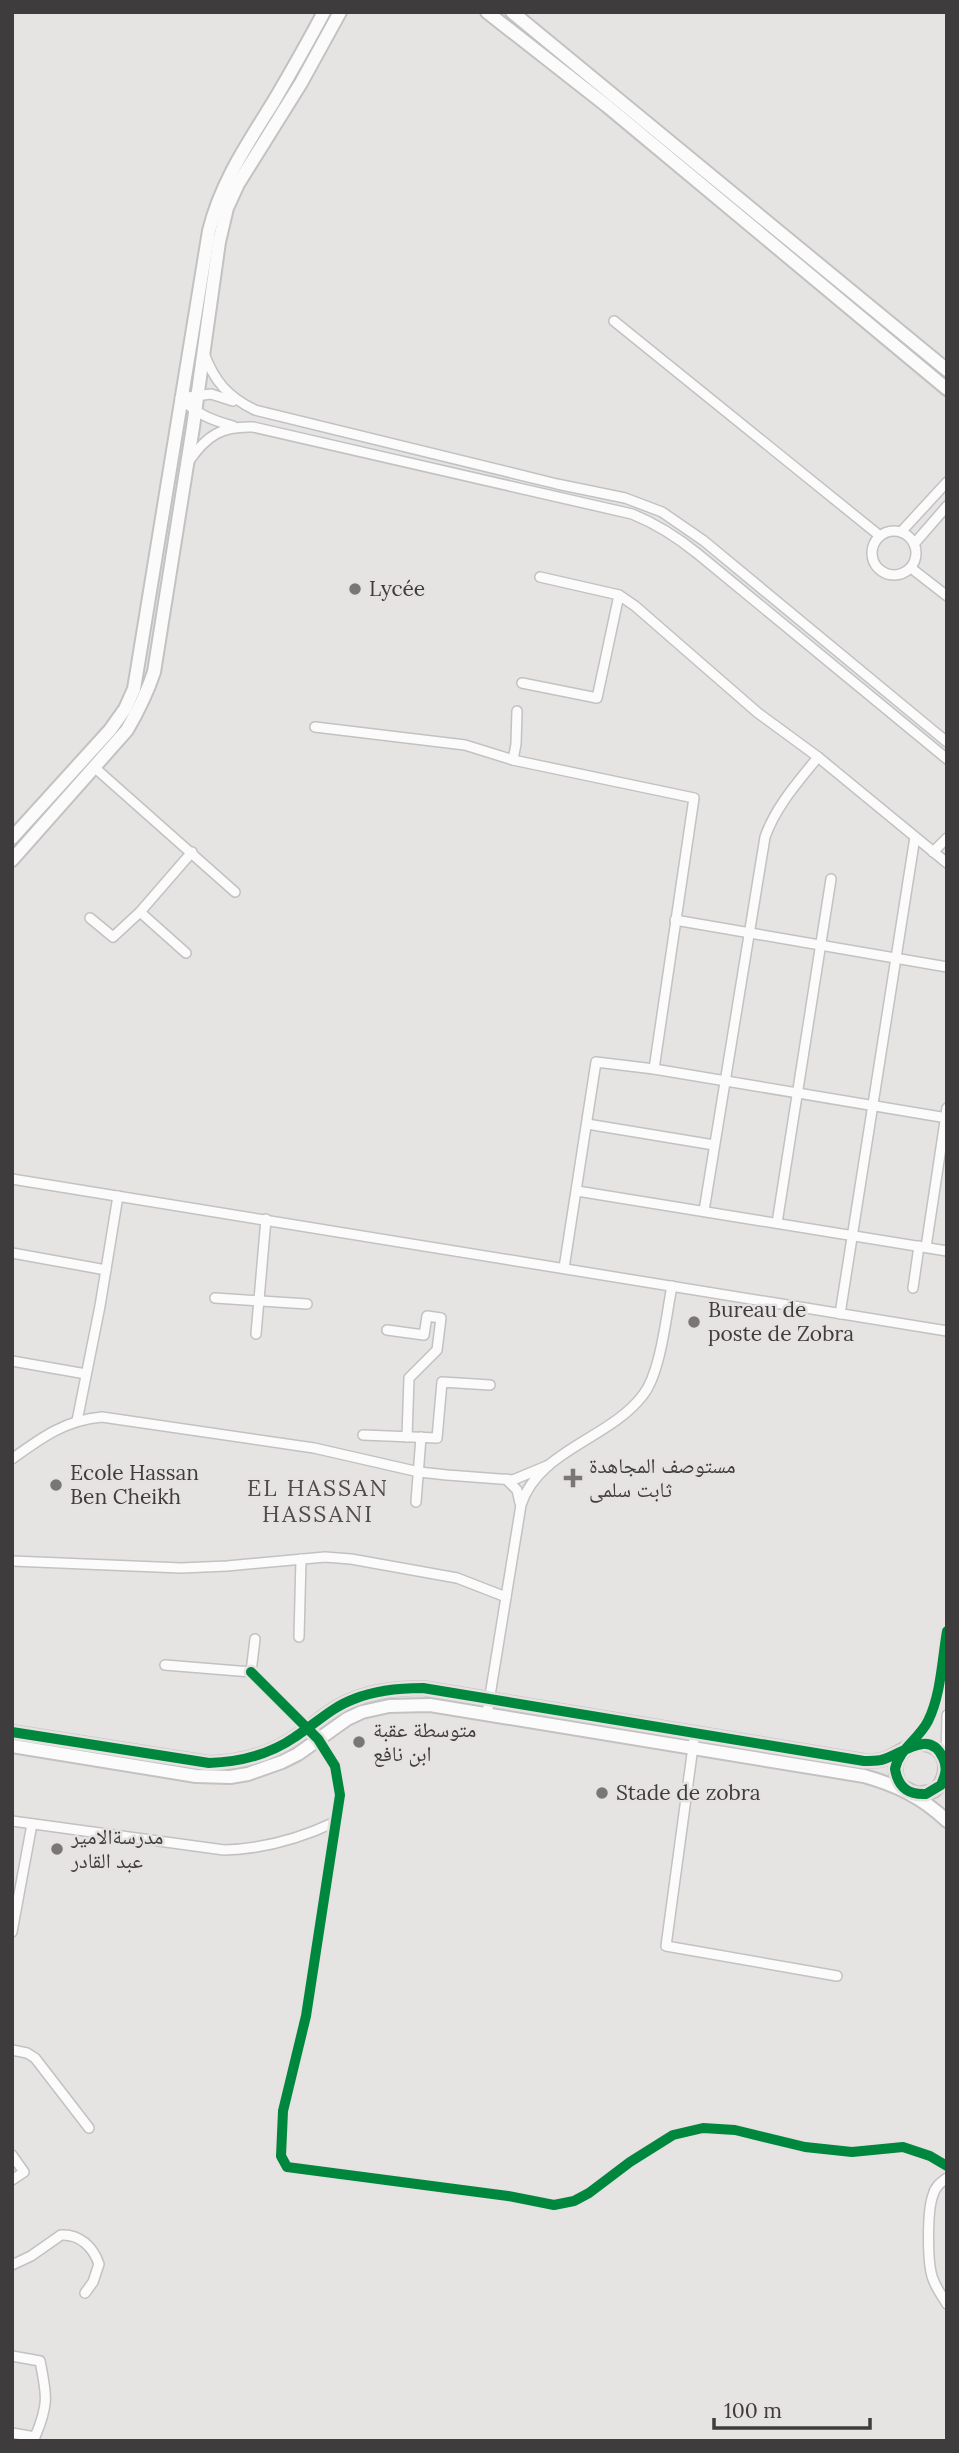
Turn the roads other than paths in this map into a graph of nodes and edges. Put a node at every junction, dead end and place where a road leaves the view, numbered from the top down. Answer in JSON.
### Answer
{"nodes":[{"id":1,"x":324,"y":12,"type":"edge"},
{"id":2,"x":340,"y":12,"type":"edge"},
{"id":3,"x":487,"y":12,"type":"edge"},
{"id":4,"x":512,"y":12,"type":"edge"},
{"id":5,"x":614,"y":321,"type":"dead end"},
{"id":6,"x":204,"y":352,"type":"junction"},
{"id":7,"x":947,"y":370,"type":"edge"},
{"id":8,"x":947,"y":388,"type":"edge"},
{"id":9,"x":198,"y":394,"type":"junction"},
{"id":10,"x":180,"y":398,"type":"junction"},
{"id":11,"x":241,"y":404,"type":"junction"},
{"id":12,"x":195,"y":413,"type":"junction"},
{"id":13,"x":234,"y":426,"type":"junction"},
{"id":14,"x":188,"y":462,"type":"junction"},
{"id":15,"x":947,"y":482,"type":"edge"},
{"id":16,"x":947,"y":506,"type":"edge"},
{"id":17,"x":901,"y":532,"type":"junction"},
{"id":18,"x":880,"y":536,"type":"junction"},
{"id":19,"x":914,"y":544,"type":"junction"},
{"id":20,"x":911,"y":568,"type":"junction"},
{"id":21,"x":540,"y":577,"type":"dead end"},
{"id":22,"x":618,"y":595,"type":"junction"},
{"id":23,"x":947,"y":596,"type":"edge"},
{"id":24,"x":522,"y":683,"type":"dead end"},
{"id":25,"x":517,"y":711,"type":"dead end"},
{"id":26,"x":315,"y":727,"type":"dead end"},
{"id":27,"x":947,"y":742,"type":"edge"},
{"id":28,"x":818,"y":757,"type":"junction"},
{"id":29,"x":513,"y":760,"type":"junction"},
{"id":30,"x":947,"y":760,"type":"edge"},
{"id":31,"x":94,"y":767,"type":"junction"},
{"id":32,"x":915,"y":837,"type":"junction"},
{"id":33,"x":12,"y":838,"type":"edge"},
{"id":34,"x":947,"y":838,"type":"edge"},
{"id":35,"x":192,"y":852,"type":"junction"},
{"id":36,"x":933,"y":852,"type":"junction"},
{"id":37,"x":12,"y":860,"type":"edge"},
{"id":38,"x":947,"y":863,"type":"edge"},
{"id":39,"x":831,"y":879,"type":"dead end"},
{"id":40,"x":235,"y":892,"type":"dead end"},
{"id":41,"x":139,"y":912,"type":"junction"},
{"id":42,"x":90,"y":918,"type":"dead end"},
{"id":43,"x":675,"y":920,"type":"junction"},
{"id":44,"x":749,"y":933,"type":"junction"},
{"id":45,"x":821,"y":946,"type":"junction"},
{"id":46,"x":186,"y":953,"type":"dead end"},
{"id":47,"x":895,"y":958,"type":"junction"},
{"id":48,"x":947,"y":967,"type":"edge"},
{"id":49,"x":654,"y":1069,"type":"junction"},
{"id":50,"x":724,"y":1081,"type":"junction"},
{"id":51,"x":797,"y":1093,"type":"junction"},
{"id":52,"x":873,"y":1106,"type":"junction"},
{"id":53,"x":946,"y":1115,"type":"edge"},
{"id":54,"x":587,"y":1124,"type":"junction"},
{"id":55,"x":714,"y":1145,"type":"junction"},
{"id":56,"x":12,"y":1179,"type":"edge"},
{"id":57,"x":577,"y":1191,"type":"junction"},
{"id":58,"x":118,"y":1196,"type":"junction"},
{"id":59,"x":704,"y":1211,"type":"junction"},
{"id":60,"x":266,"y":1219,"type":"junction"},
{"id":61,"x":777,"y":1223,"type":"junction"},
{"id":62,"x":853,"y":1235,"type":"junction"},
{"id":63,"x":922,"y":1247,"type":"junction"},
{"id":64,"x":947,"y":1251,"type":"edge"},
{"id":65,"x":12,"y":1254,"type":"edge"},
{"id":66,"x":564,"y":1268,"type":"junction"},
{"id":67,"x":106,"y":1270,"type":"junction"},
{"id":68,"x":672,"y":1286,"type":"junction"},
{"id":69,"x":913,"y":1288,"type":"dead end"},
{"id":70,"x":215,"y":1298,"type":"dead end"},
{"id":71,"x":259,"y":1301,"type":"junction"},
{"id":72,"x":307,"y":1304,"type":"dead end"},
{"id":73,"x":839,"y":1314,"type":"junction"},
{"id":74,"x":387,"y":1330,"type":"dead end"},
{"id":75,"x":947,"y":1331,"type":"edge"},
{"id":76,"x":256,"y":1334,"type":"dead end"},
{"id":77,"x":12,"y":1361,"type":"edge"},
{"id":78,"x":86,"y":1374,"type":"junction"},
{"id":79,"x":491,"y":1384,"type":"dead end"},
{"id":80,"x":77,"y":1420,"type":"junction"},
{"id":81,"x":363,"y":1436,"type":"dead end"},
{"id":82,"x":407,"y":1437,"type":"junction"},
{"id":83,"x":421,"y":1437,"type":"junction"},
{"id":84,"x":12,"y":1459,"type":"edge"},
{"id":85,"x":549,"y":1465,"type":"junction"},
{"id":86,"x":419,"y":1472,"type":"junction"},
{"id":87,"x":506,"y":1479,"type":"junction"},
{"id":88,"x":416,"y":1502,"type":"dead end"},
{"id":89,"x":521,"y":1505,"type":"junction"},
{"id":90,"x":301,"y":1559,"type":"junction"},
{"id":91,"x":12,"y":1561,"type":"edge"},
{"id":92,"x":506,"y":1597,"type":"junction"},
{"id":93,"x":947,"y":1631,"type":"edge"},
{"id":94,"x":299,"y":1637,"type":"dead end"},
{"id":95,"x":255,"y":1639,"type":"dead end"},
{"id":96,"x":165,"y":1665,"type":"dead end"},
{"id":97,"x":251,"y":1672,"type":"junction"},
{"id":98,"x":491,"y":1698,"type":"junction"},
{"id":99,"x":487,"y":1714,"type":"junction"},
{"id":100,"x":947,"y":1714,"type":"edge"},
{"id":101,"x":307,"y":1728,"type":"junction"},
{"id":102,"x":12,"y":1732,"type":"edge"},
{"id":103,"x":695,"y":1732,"type":"junction"},
{"id":104,"x":318,"y":1739,"type":"junction"},
{"id":105,"x":12,"y":1746,"type":"edge"},
{"id":106,"x":695,"y":1747,"type":"junction"},
{"id":107,"x":908,"y":1747,"type":"junction"},
{"id":108,"x":946,"y":1769,"type":"edge"},
{"id":109,"x":908,"y":1792,"type":"junction"},
{"id":110,"x":12,"y":1821,"type":"edge"},
{"id":111,"x":947,"y":1821,"type":"edge"},
{"id":112,"x":335,"y":1822,"type":"junction"},
{"id":113,"x":32,"y":1824,"type":"junction"},
{"id":114,"x":15,"y":1897,"type":"edge"},
{"id":115,"x":12,"y":1932,"type":"edge"},
{"id":116,"x":837,"y":1976,"type":"dead end"},
{"id":117,"x":12,"y":2050,"type":"edge"},
{"id":118,"x":89,"y":2128,"type":"dead end"},
{"id":119,"x":12,"y":2155,"type":"edge"},
{"id":120,"x":947,"y":2166,"type":"edge"},
{"id":121,"x":947,"y":2178,"type":"edge"},
{"id":122,"x":12,"y":2180,"type":"edge"},
{"id":123,"x":12,"y":2264,"type":"edge"},
{"id":124,"x":85,"y":2293,"type":"dead end"},
{"id":125,"x":947,"y":2304,"type":"edge"},
{"id":126,"x":12,"y":2356,"type":"edge"},
{"id":127,"x":12,"y":2433,"type":"edge"}],
"edges":[{"from":1,"to":10,"type":"street"},
{"from":2,"to":6,"type":"street"},
{"from":3,"to":8,"type":"street"},
{"from":4,"to":7,"type":"street"},
{"from":5,"to":18,"type":"street"},
{"from":6,"to":9,"type":"street"},
{"from":6,"to":11,"type":"street"},
{"from":9,"to":10,"type":"street"},
{"from":9,"to":11,"type":"street"},
{"from":9,"to":12,"type":"street"},
{"from":10,"to":12,"type":"street"},
{"from":10,"to":33,"type":"street"},
{"from":11,"to":27,"type":"street"},
{"from":12,"to":13,"type":"street"},
{"from":12,"to":14,"type":"street"},
{"from":13,"to":14,"type":"street"},
{"from":13,"to":30,"type":"street"},
{"from":14,"to":31,"type":"street"},
{"from":15,"to":17,"type":"street"},
{"from":16,"to":19,"type":"street"},
{"from":17,"to":18,"type":"street"},
{"from":17,"to":19,"type":"street"},
{"from":18,"to":20,"type":"street"},
{"from":19,"to":20,"type":"street"},
{"from":20,"to":23,"type":"street"},
{"from":21,"to":22,"type":"street"},
{"from":22,"to":24,"type":"street"},
{"from":22,"to":28,"type":"street"},
{"from":25,"to":29,"type":"street"},
{"from":26,"to":29,"type":"street"},
{"from":28,"to":32,"type":"street"},
{"from":28,"to":44,"type":"street"},
{"from":29,"to":43,"type":"street"},
{"from":31,"to":35,"type":"street"},
{"from":31,"to":37,"type":"street"},
{"from":32,"to":36,"type":"street"},
{"from":32,"to":47,"type":"street"},
{"from":34,"to":36,"type":"street"},
{"from":35,"to":40,"type":"street"},
{"from":35,"to":41,"type":"street"},
{"from":36,"to":38,"type":"street"},
{"from":39,"to":45,"type":"street"},
{"from":41,"to":42,"type":"street"},
{"from":41,"to":46,"type":"street"},
{"from":43,"to":44,"type":"street"},
{"from":43,"to":49,"type":"street"},
{"from":44,"to":45,"type":"street"},
{"from":44,"to":50,"type":"street"},
{"from":45,"to":47,"type":"street"},
{"from":45,"to":51,"type":"street"},
{"from":47,"to":48,"type":"street"},
{"from":47,"to":52,"type":"street"},
{"from":49,"to":50,"type":"street"},
{"from":49,"to":54,"type":"street"},
{"from":50,"to":51,"type":"street"},
{"from":50,"to":55,"type":"street"},
{"from":51,"to":52,"type":"street"},
{"from":51,"to":61,"type":"street"},
{"from":52,"to":53,"type":"street"},
{"from":52,"to":62,"type":"street"},
{"from":53,"to":63,"type":"street"},
{"from":54,"to":55,"type":"street"},
{"from":54,"to":57,"type":"street"},
{"from":55,"to":59,"type":"street"},
{"from":56,"to":58,"type":"street"},
{"from":57,"to":59,"type":"street"},
{"from":57,"to":66,"type":"street"},
{"from":58,"to":60,"type":"street"},
{"from":58,"to":67,"type":"street"},
{"from":59,"to":61,"type":"street"},
{"from":60,"to":66,"type":"street"},
{"from":60,"to":71,"type":"street"},
{"from":61,"to":62,"type":"street"},
{"from":62,"to":63,"type":"street"},
{"from":62,"to":73,"type":"street"},
{"from":63,"to":64,"type":"street"},
{"from":63,"to":69,"type":"street"},
{"from":65,"to":67,"type":"street"},
{"from":66,"to":68,"type":"street"},
{"from":67,"to":78,"type":"street"},
{"from":68,"to":73,"type":"street"},
{"from":68,"to":85,"type":"street"},
{"from":70,"to":71,"type":"street"},
{"from":71,"to":72,"type":"street"},
{"from":71,"to":76,"type":"street"},
{"from":73,"to":75,"type":"street"},
{"from":74,"to":82,"type":"street"},
{"from":77,"to":78,"type":"street"},
{"from":78,"to":80,"type":"street"},
{"from":79,"to":83,"type":"street"},
{"from":80,"to":84,"type":"street"},
{"from":80,"to":86,"type":"street"},
{"from":81,"to":82,"type":"street"},
{"from":82,"to":83,"type":"street"},
{"from":83,"to":86,"type":"street"},
{"from":85,"to":87,"type":"street"},
{"from":85,"to":89,"type":"street"},
{"from":86,"to":87,"type":"street"},
{"from":86,"to":88,"type":"street"},
{"from":87,"to":89,"type":"street"},
{"from":89,"to":92,"type":"street"},
{"from":90,"to":91,"type":"street"},
{"from":90,"to":92,"type":"street"},
{"from":90,"to":94,"type":"street"},
{"from":92,"to":98,"type":"street"},
{"from":93,"to":107,"type":"street"},
{"from":95,"to":97,"type":"street"},
{"from":96,"to":97,"type":"street"},
{"from":97,"to":101,"type":"street"},
{"from":98,"to":99,"type":"street"},
{"from":98,"to":101,"type":"street"},
{"from":98,"to":103,"type":"street"},
{"from":99,"to":104,"type":"street"},
{"from":99,"to":106,"type":"street"},
{"from":100,"to":108,"type":"street"},
{"from":101,"to":102,"type":"street"},
{"from":101,"to":104,"type":"street"},
{"from":103,"to":106,"type":"street"},
{"from":103,"to":107,"type":"street"},
{"from":104,"to":105,"type":"street"},
{"from":104,"to":112,"type":"street"},
{"from":106,"to":109,"type":"street"},
{"from":106,"to":116,"type":"street"},
{"from":107,"to":108,"type":"street"},
{"from":107,"to":109,"type":"street"},
{"from":108,"to":109,"type":"street"},
{"from":109,"to":111,"type":"street"},
{"from":110,"to":113,"type":"street"},
{"from":112,"to":113,"type":"street"},
{"from":112,"to":120,"type":"street"},
{"from":113,"to":114,"type":"street"},
{"from":114,"to":115,"type":"street"},
{"from":117,"to":118,"type":"street"},
{"from":119,"to":122,"type":"street"},
{"from":121,"to":125,"type":"street"},
{"from":123,"to":124,"type":"street"},
{"from":126,"to":127,"type":"street"}]}
